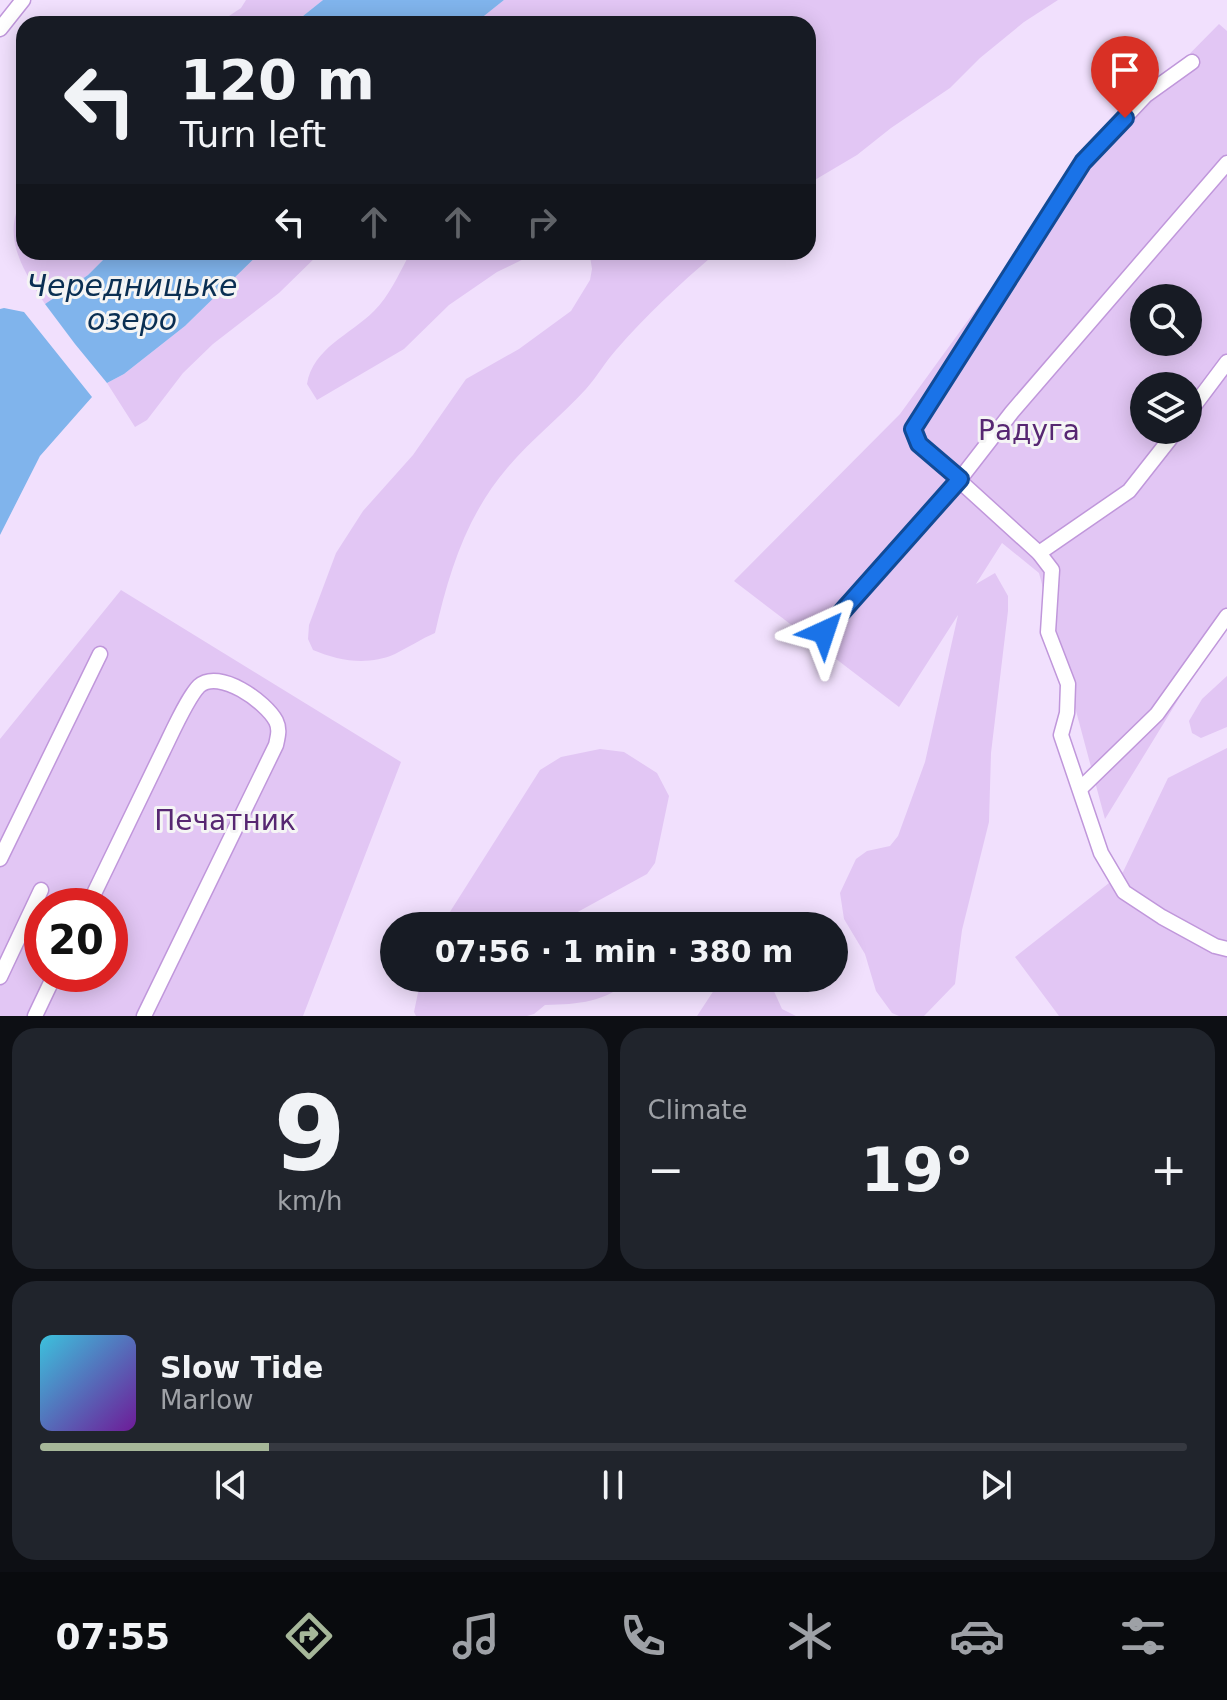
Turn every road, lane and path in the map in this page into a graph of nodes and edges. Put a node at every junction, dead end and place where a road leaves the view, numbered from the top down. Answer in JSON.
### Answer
{"nodes":[{"id":1,"x":23,"y":0,"type":"edge"},
{"id":2,"x":0,"y":29,"type":"edge"},
{"id":3,"x":1192,"y":62,"type":"dead end"},
{"id":4,"x":1227,"y":163,"type":"edge"},
{"id":5,"x":1227,"y":362,"type":"edge"},
{"id":6,"x":1202,"y":395,"type":"edge"},
{"id":7,"x":1166,"y":444,"type":"edge"},
{"id":8,"x":960,"y":479,"type":"junction"},
{"id":9,"x":1039,"y":553,"type":"junction"},
{"id":10,"x":1227,"y":616,"type":"edge"},
{"id":11,"x":824,"y":632,"type":"dead end"},
{"id":12,"x":100,"y":654,"type":"dead end"},
{"id":13,"x":1081,"y":788,"type":"junction"},
{"id":14,"x":0,"y":859,"type":"edge"},
{"id":15,"x":97,"y":888,"type":"edge"},
{"id":16,"x":24,"y":926,"type":"edge"},
{"id":17,"x":1227,"y":949,"type":"edge"},
{"id":18,"x":0,"y":977,"type":"edge"},
{"id":19,"x":46,"y":992,"type":"edge"},
{"id":20,"x":35,"y":1016,"type":"edge"},
{"id":21,"x":144,"y":1016,"type":"edge"}],
"edges":[{"from":1,"to":2,"type":"street"},
{"from":3,"to":8,"type":"street"},
{"from":4,"to":8,"type":"street"},
{"from":5,"to":6,"type":"street"},
{"from":7,"to":9,"type":"street"},
{"from":8,"to":9,"type":"street"},
{"from":8,"to":11,"type":"street"},
{"from":9,"to":13,"type":"street"},
{"from":10,"to":13,"type":"street"},
{"from":12,"to":14,"type":"street"},
{"from":13,"to":17,"type":"street"},
{"from":15,"to":21,"type":"street"},
{"from":16,"to":18,"type":"street"},
{"from":19,"to":20,"type":"street"}]}
